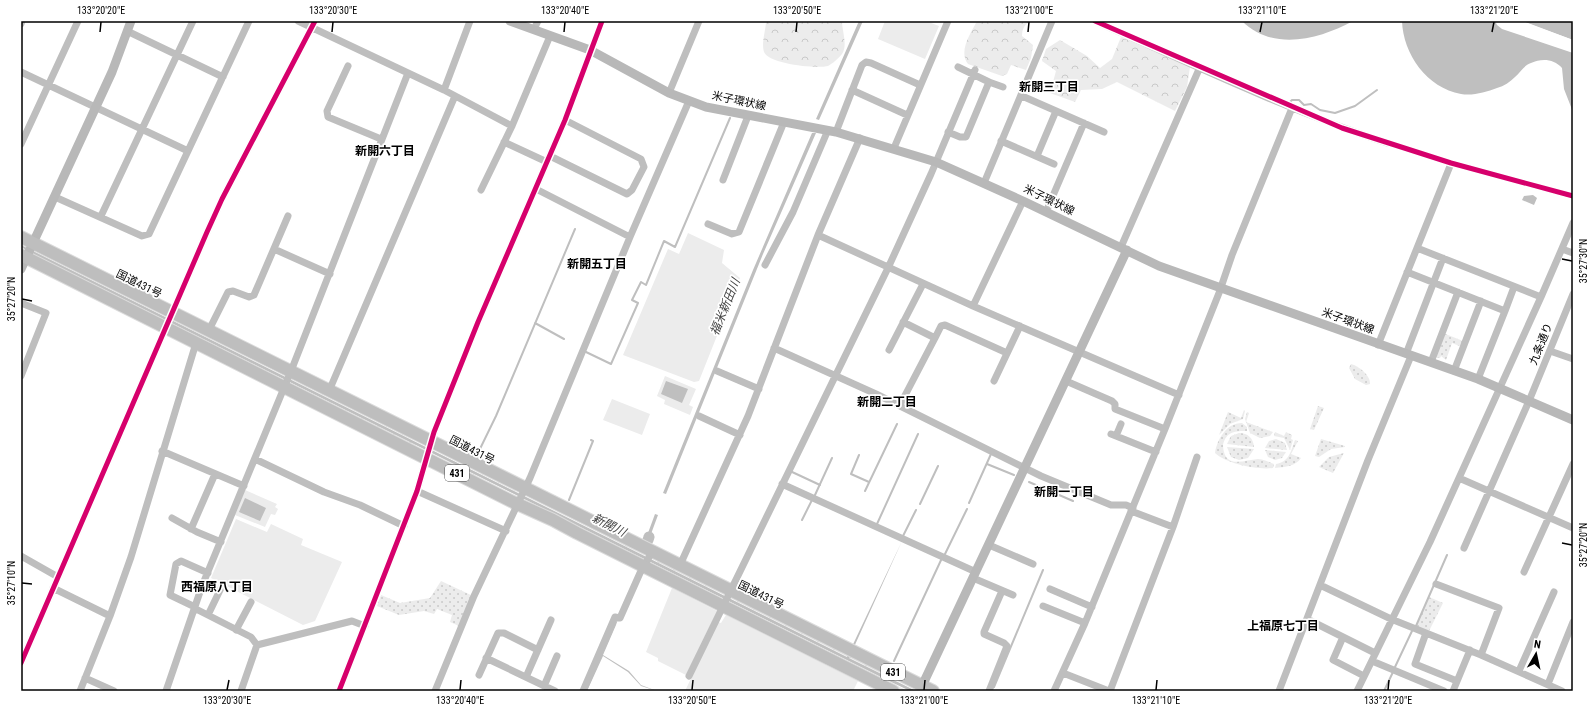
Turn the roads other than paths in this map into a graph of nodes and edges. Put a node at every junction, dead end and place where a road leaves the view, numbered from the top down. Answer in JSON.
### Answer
{"nodes":[{"id":1,"x":78,"y":21,"type":"edge"},
{"id":2,"x":131,"y":21,"type":"edge"},
{"id":3,"x":193,"y":21,"type":"edge"},
{"id":4,"x":249,"y":21,"type":"edge"},
{"id":5,"x":298,"y":21,"type":"edge"},
{"id":6,"x":470,"y":21,"type":"edge"},
{"id":7,"x":510,"y":21,"type":"edge"},
{"id":8,"x":602,"y":21,"type":"edge"},
{"id":9,"x":699,"y":21,"type":"edge"},
{"id":10,"x":948,"y":21,"type":"edge"},
{"id":11,"x":1052,"y":21,"type":"edge"},
{"id":12,"x":1095,"y":21,"type":"edge"},
{"id":13,"x":313,"y":24,"type":"edge"},
{"id":14,"x":536,"y":25,"type":"edge"},
{"id":15,"x":127,"y":31,"type":"junction"},
{"id":16,"x":550,"y":36,"type":"junction"},
{"id":17,"x":590,"y":50,"type":"junction"},
{"id":18,"x":177,"y":54,"type":"junction"},
{"id":19,"x":348,"y":66,"type":"dead end"},
{"id":20,"x":958,"y":67,"type":"dead end"},
{"id":21,"x":1200,"y":67,"type":"junction"},
{"id":22,"x":21,"y":72,"type":"edge"},
{"id":23,"x":974,"y":72,"type":"junction"},
{"id":24,"x":408,"y":73,"type":"junction"},
{"id":25,"x":222,"y":77,"type":"junction"},
{"id":26,"x":989,"y":82,"type":"junction"},
{"id":27,"x":49,"y":85,"type":"junction"},
{"id":28,"x":920,"y":85,"type":"junction"},
{"id":29,"x":1002,"y":87,"type":"dead end"},
{"id":30,"x":444,"y":90,"type":"junction"},
{"id":31,"x":852,"y":90,"type":"junction"},
{"id":32,"x":669,"y":92,"type":"junction"},
{"id":33,"x":455,"y":96,"type":"junction"},
{"id":34,"x":1022,"y":96,"type":"junction"},
{"id":35,"x":689,"y":101,"type":"junction"},
{"id":36,"x":95,"y":107,"type":"junction"},
{"id":37,"x":1292,"y":108,"type":"junction"},
{"id":38,"x":1056,"y":111,"type":"junction"},
{"id":39,"x":908,"y":115,"type":"junction"},
{"id":40,"x":748,"y":116,"type":"junction"},
{"id":41,"x":565,"y":120,"type":"junction"},
{"id":42,"x":784,"y":122,"type":"junction"},
{"id":43,"x":1084,"y":123,"type":"junction"},
{"id":44,"x":512,"y":126,"type":"junction"},
{"id":45,"x":143,"y":129,"type":"junction"},
{"id":46,"x":832,"y":131,"type":"junction"},
{"id":47,"x":948,"y":132,"type":"junction"},
{"id":48,"x":1104,"y":132,"type":"dead end"},
{"id":49,"x":23,"y":133,"type":"edge"},
{"id":50,"x":860,"y":138,"type":"junction"},
{"id":51,"x":381,"y":139,"type":"junction"},
{"id":52,"x":1002,"y":141,"type":"junction"},
{"id":53,"x":504,"y":142,"type":"junction"},
{"id":54,"x":1387,"y":143,"type":"dead end"},
{"id":55,"x":21,"y":144,"type":"edge"},
{"id":56,"x":894,"y":148,"type":"junction"},
{"id":57,"x":188,"y":150,"type":"junction"},
{"id":58,"x":1036,"y":156,"type":"junction"},
{"id":59,"x":548,"y":159,"type":"junction"},
{"id":60,"x":936,"y":162,"type":"junction"},
{"id":61,"x":1054,"y":164,"type":"dead end"},
{"id":62,"x":1450,"y":166,"type":"dead end"},
{"id":63,"x":723,"y":180,"type":"dead end"},
{"id":64,"x":984,"y":183,"type":"junction"},
{"id":65,"x":536,"y":189,"type":"junction"},
{"id":66,"x":481,"y":190,"type":"dead end"},
{"id":67,"x":55,"y":197,"type":"junction"},
{"id":68,"x":1023,"y":201,"type":"junction"},
{"id":69,"x":1046,"y":212,"type":"junction"},
{"id":70,"x":101,"y":216,"type":"junction"},
{"id":71,"x":288,"y":216,"type":"dead end"},
{"id":72,"x":1573,"y":223,"type":"edge"},
{"id":73,"x":708,"y":224,"type":"dead end"},
{"id":74,"x":818,"y":235,"type":"junction"},
{"id":75,"x":21,"y":237,"type":"edge"},
{"id":76,"x":630,"y":237,"type":"junction"},
{"id":77,"x":32,"y":244,"type":"junction"},
{"id":78,"x":1417,"y":248,"type":"junction"},
{"id":79,"x":274,"y":249,"type":"junction"},
{"id":80,"x":1124,"y":249,"type":"junction"},
{"id":81,"x":1562,"y":249,"type":"junction"},
{"id":82,"x":1573,"y":253,"type":"edge"},
{"id":83,"x":24,"y":256,"type":"edge"},
{"id":84,"x":1443,"y":258,"type":"junction"},
{"id":85,"x":765,"y":265,"type":"dead end"},
{"id":86,"x":888,"y":268,"type":"junction"},
{"id":87,"x":21,"y":269,"type":"edge"},
{"id":88,"x":1407,"y":272,"type":"junction"},
{"id":89,"x":330,"y":274,"type":"junction"},
{"id":90,"x":1434,"y":282,"type":"junction"},
{"id":91,"x":923,"y":284,"type":"junction"},
{"id":92,"x":1514,"y":286,"type":"junction"},
{"id":93,"x":1220,"y":288,"type":"junction"},
{"id":94,"x":1458,"y":292,"type":"junction"},
{"id":95,"x":1573,"y":294,"type":"edge"},
{"id":96,"x":1541,"y":297,"type":"junction"},
{"id":97,"x":1480,"y":301,"type":"junction"},
{"id":98,"x":21,"y":303,"type":"edge"},
{"id":99,"x":973,"y":306,"type":"junction"},
{"id":100,"x":1505,"y":311,"type":"junction"},
{"id":101,"x":171,"y":313,"type":"junction"},
{"id":102,"x":903,"y":322,"type":"junction"},
{"id":103,"x":166,"y":326,"type":"junction"},
{"id":104,"x":1020,"y":326,"type":"junction"},
{"id":105,"x":209,"y":330,"type":"junction"},
{"id":106,"x":935,"y":338,"type":"junction"},
{"id":107,"x":196,"y":343,"type":"junction"},
{"id":108,"x":1378,"y":345,"type":"junction"},
{"id":109,"x":774,"y":348,"type":"junction"},
{"id":110,"x":889,"y":350,"type":"dead end"},
{"id":111,"x":1550,"y":351,"type":"junction"},
{"id":112,"x":1079,"y":352,"type":"junction"},
{"id":113,"x":1007,"y":353,"type":"junction"},
{"id":114,"x":1408,"y":355,"type":"junction"},
{"id":115,"x":1573,"y":359,"type":"edge"},
{"id":116,"x":1430,"y":362,"type":"junction"},
{"id":117,"x":717,"y":371,"type":"dead end"},
{"id":118,"x":1454,"y":371,"type":"junction"},
{"id":119,"x":291,"y":372,"type":"junction"},
{"id":120,"x":836,"y":374,"type":"junction"},
{"id":121,"x":21,"y":376,"type":"edge"},
{"id":122,"x":1478,"y":379,"type":"junction"},
{"id":123,"x":994,"y":381,"type":"dead end"},
{"id":124,"x":1066,"y":382,"type":"junction"},
{"id":125,"x":285,"y":386,"type":"junction"},
{"id":126,"x":1501,"y":388,"type":"junction"},
{"id":127,"x":759,"y":389,"type":"junction"},
{"id":128,"x":329,"y":391,"type":"junction"},
{"id":129,"x":1179,"y":395,"type":"junction"},
{"id":130,"x":1529,"y":401,"type":"junction"},
{"id":131,"x":900,"y":405,"type":"junction"},
{"id":132,"x":699,"y":416,"type":"dead end"},
{"id":133,"x":1573,"y":420,"type":"edge"},
{"id":134,"x":1121,"y":424,"type":"dead end"},
{"id":135,"x":1165,"y":429,"type":"junction"},
{"id":136,"x":740,"y":435,"type":"junction"},
{"id":137,"x":431,"y":443,"type":"junction"},
{"id":138,"x":162,"y":451,"type":"junction"},
{"id":139,"x":1156,"y":452,"type":"junction"},
{"id":140,"x":427,"y":457,"type":"junction"},
{"id":141,"x":1197,"y":457,"type":"dead end"},
{"id":142,"x":255,"y":459,"type":"junction"},
{"id":143,"x":1573,"y":464,"type":"edge"},
{"id":144,"x":1026,"y":468,"type":"junction"},
{"id":145,"x":215,"y":474,"type":"junction"},
{"id":146,"x":1459,"y":478,"type":"junction"},
{"id":147,"x":782,"y":484,"type":"junction"},
{"id":148,"x":244,"y":486,"type":"junction"},
{"id":149,"x":525,"y":490,"type":"junction"},
{"id":150,"x":417,"y":491,"type":"junction"},
{"id":151,"x":1489,"y":491,"type":"junction"},
{"id":152,"x":519,"y":502,"type":"junction"},
{"id":153,"x":1132,"y":509,"type":"junction"},
{"id":154,"x":172,"y":518,"type":"dead end"},
{"id":155,"x":1549,"y":518,"type":"junction"},
{"id":156,"x":404,"y":526,"type":"junction"},
{"id":157,"x":1173,"y":527,"type":"junction"},
{"id":158,"x":1573,"y":528,"type":"edge"},
{"id":159,"x":191,"y":529,"type":"junction"},
{"id":160,"x":506,"y":531,"type":"junction"},
{"id":161,"x":220,"y":542,"type":"junction"},
{"id":162,"x":989,"y":545,"type":"junction"},
{"id":163,"x":1464,"y":548,"type":"dead end"},
{"id":164,"x":651,"y":553,"type":"junction"},
{"id":165,"x":21,"y":556,"type":"edge"},
{"id":166,"x":1033,"y":564,"type":"dead end"},
{"id":167,"x":645,"y":565,"type":"junction"},
{"id":168,"x":680,"y":565,"type":"junction"},
{"id":169,"x":208,"y":572,"type":"junction"},
{"id":170,"x":1524,"y":572,"type":"dead end"},
{"id":171,"x":975,"y":575,"type":"junction"},
{"id":172,"x":58,"y":577,"type":"junction"},
{"id":173,"x":1436,"y":584,"type":"dead end"},
{"id":174,"x":1320,"y":585,"type":"junction"},
{"id":175,"x":222,"y":586,"type":"dead end"},
{"id":176,"x":53,"y":588,"type":"junction"},
{"id":177,"x":1050,"y":589,"type":"dead end"},
{"id":178,"x":1002,"y":590,"type":"junction"},
{"id":179,"x":730,"y":592,"type":"junction"},
{"id":180,"x":1554,"y":592,"type":"dead end"},
{"id":181,"x":1013,"y":595,"type":"dead end"},
{"id":182,"x":251,"y":602,"type":"dead end"},
{"id":183,"x":724,"y":606,"type":"junction"},
{"id":184,"x":1043,"y":606,"type":"dead end"},
{"id":185,"x":194,"y":607,"type":"junction"},
{"id":186,"x":1092,"y":607,"type":"junction"},
{"id":187,"x":208,"y":615,"type":"junction"},
{"id":188,"x":110,"y":616,"type":"junction"},
{"id":189,"x":1307,"y":619,"type":"junction"},
{"id":190,"x":1391,"y":619,"type":"junction"},
{"id":191,"x":551,"y":620,"type":"dead end"},
{"id":192,"x":1573,"y":622,"type":"edge"},
{"id":193,"x":1085,"y":623,"type":"junction"},
{"id":194,"x":365,"y":626,"type":"junction"},
{"id":195,"x":236,"y":630,"type":"junction"},
{"id":196,"x":1426,"y":633,"type":"junction"},
{"id":197,"x":1343,"y":637,"type":"junction"},
{"id":198,"x":257,"y":645,"type":"junction"},
{"id":199,"x":538,"y":650,"type":"junction"},
{"id":200,"x":1470,"y":650,"type":"junction"},
{"id":201,"x":1375,"y":653,"type":"junction"},
{"id":202,"x":1481,"y":655,"type":"junction"},
{"id":203,"x":557,"y":656,"type":"dead end"},
{"id":204,"x":486,"y":658,"type":"junction"},
{"id":205,"x":1372,"y":661,"type":"junction"},
{"id":206,"x":21,"y":663,"type":"edge"},
{"id":207,"x":1519,"y":671,"type":"junction"},
{"id":208,"x":1063,"y":672,"type":"junction"},
{"id":209,"x":479,"y":675,"type":"dead end"},
{"id":210,"x":689,"y":676,"type":"dead end"},
{"id":211,"x":1364,"y":676,"type":"junction"},
{"id":212,"x":526,"y":677,"type":"junction"},
{"id":213,"x":85,"y":678,"type":"junction"},
{"id":214,"x":1457,"y":681,"type":"junction"},
{"id":215,"x":1548,"y":684,"type":"junction"},
{"id":216,"x":544,"y":686,"type":"junction"},
{"id":217,"x":920,"y":689,"type":"edge"},
{"id":218,"x":80,"y":691,"type":"edge"},
{"id":219,"x":114,"y":691,"type":"edge"},
{"id":220,"x":166,"y":691,"type":"edge"},
{"id":221,"x":241,"y":691,"type":"edge"},
{"id":222,"x":339,"y":691,"type":"edge"},
{"id":223,"x":435,"y":691,"type":"edge"},
{"id":224,"x":555,"y":691,"type":"edge"},
{"id":225,"x":583,"y":691,"type":"edge"},
{"id":226,"x":893,"y":691,"type":"edge"},
{"id":227,"x":933,"y":691,"type":"edge"},
{"id":228,"x":989,"y":691,"type":"edge"},
{"id":229,"x":1054,"y":691,"type":"edge"},
{"id":230,"x":1110,"y":691,"type":"edge"},
{"id":231,"x":1279,"y":691,"type":"edge"},
{"id":232,"x":1357,"y":691,"type":"edge"},
{"id":233,"x":1444,"y":691,"type":"edge"},
{"id":234,"x":1453,"y":691,"type":"edge"},
{"id":235,"x":1562,"y":691,"type":"edge"}],
"edges":[{"from":1,"to":27,"type":"street"},
{"from":2,"to":15,"type":"main road"},
{"from":3,"to":18,"type":"street"},
{"from":4,"to":25,"type":"street"},
{"from":5,"to":13,"type":"street"},
{"from":6,"to":30,"type":"street"},
{"from":7,"to":14,"type":"main road","name":"米子環状線"},
{"from":8,"to":17,"type":"street"},
{"from":9,"to":32,"type":"street"},
{"from":10,"to":28,"type":"street"},
{"from":11,"to":34,"type":"street"},
{"from":12,"to":21,"type":"street"},
{"from":13,"to":24,"type":"street"},
{"from":13,"to":101,"type":"street"},
{"from":14,"to":16,"type":"main road","name":"米子環状線"},
{"from":15,"to":18,"type":"street"},
{"from":15,"to":36,"type":"main road"},
{"from":16,"to":17,"type":"main road","name":"米子環状線"},
{"from":16,"to":44,"type":"street"},
{"from":17,"to":32,"type":"main road","name":"米子環状線"},
{"from":17,"to":41,"type":"street"},
{"from":18,"to":25,"type":"street"},
{"from":18,"to":45,"type":"street"},
{"from":19,"to":51,"type":"street"},
{"from":20,"to":23,"type":"street"},
{"from":21,"to":37,"type":"street"},
{"from":21,"to":80,"type":"street"},
{"from":22,"to":27,"type":"street"},
{"from":23,"to":26,"type":"street"},
{"from":23,"to":47,"type":"street"},
{"from":24,"to":30,"type":"street"},
{"from":24,"to":51,"type":"street"},
{"from":25,"to":57,"type":"street"},
{"from":26,"to":29,"type":"street"},
{"from":26,"to":47,"type":"street"},
{"from":27,"to":36,"type":"street"},
{"from":27,"to":49,"type":"street"},
{"from":28,"to":31,"type":"street"},
{"from":28,"to":39,"type":"street"},
{"from":30,"to":33,"type":"street"},
{"from":31,"to":39,"type":"street"},
{"from":31,"to":46,"type":"street"},
{"from":32,"to":35,"type":"main road","name":"米子環状線"},
{"from":33,"to":44,"type":"street"},
{"from":33,"to":128,"type":"street"},
{"from":34,"to":38,"type":"street"},
{"from":34,"to":52,"type":"street"},
{"from":35,"to":40,"type":"main road","name":"米子環状線"},
{"from":35,"to":76,"type":"street"},
{"from":36,"to":45,"type":"street"},
{"from":36,"to":67,"type":"main road"},
{"from":37,"to":54,"type":"street"},
{"from":37,"to":93,"type":"street"},
{"from":38,"to":43,"type":"street"},
{"from":38,"to":58,"type":"street"},
{"from":39,"to":56,"type":"street"},
{"from":40,"to":42,"type":"main road","name":"米子環状線"},
{"from":40,"to":63,"type":"street"},
{"from":41,"to":59,"type":"street"},
{"from":41,"to":59,"type":"street"},
{"from":42,"to":46,"type":"main road","name":"米子環状線"},
{"from":42,"to":73,"type":"street"},
{"from":43,"to":48,"type":"street"},
{"from":43,"to":69,"type":"street"},
{"from":44,"to":53,"type":"street"},
{"from":45,"to":57,"type":"street"},
{"from":45,"to":70,"type":"street"},
{"from":46,"to":50,"type":"main road","name":"米子環状線"},
{"from":46,"to":85,"type":"street"},
{"from":47,"to":60,"type":"street"},
{"from":49,"to":55,"type":"street"},
{"from":50,"to":56,"type":"main road","name":"米子環状線"},
{"from":50,"to":74,"type":"street"},
{"from":51,"to":89,"type":"street"},
{"from":52,"to":58,"type":"street"},
{"from":52,"to":64,"type":"street"},
{"from":53,"to":59,"type":"street"},
{"from":53,"to":66,"type":"street"},
{"from":56,"to":60,"type":"main road","name":"米子環状線"},
{"from":57,"to":70,"type":"street"},
{"from":58,"to":61,"type":"street"},
{"from":59,"to":65,"type":"street"},
{"from":60,"to":64,"type":"main road","name":"米子環状線"},
{"from":60,"to":86,"type":"street"},
{"from":62,"to":78,"type":"street"},
{"from":64,"to":68,"type":"main road","name":"米子環状線"},
{"from":65,"to":76,"type":"street"},
{"from":65,"to":137,"type":"street"},
{"from":67,"to":70,"type":"street"},
{"from":67,"to":77,"type":"main road"},
{"from":68,"to":69,"type":"main road","name":"米子環状線"},
{"from":68,"to":99,"type":"street"},
{"from":69,"to":80,"type":"main road","name":"米子環状線"},
{"from":71,"to":79,"type":"street"},
{"from":72,"to":81,"type":"street"},
{"from":74,"to":86,"type":"street"},
{"from":74,"to":109,"type":"street"},
{"from":75,"to":77,"type":"highway","name":"国道431号","number":"431"},
{"from":76,"to":149,"type":"street"},
{"from":77,"to":83,"type":"main road"},
{"from":77,"to":101,"type":"highway","name":"国道431号","number":"431"},
{"from":78,"to":84,"type":"street"},
{"from":78,"to":88,"type":"street"},
{"from":79,"to":89,"type":"street"},
{"from":79,"to":105,"type":"street"},
{"from":80,"to":93,"type":"main road","name":"米子環状線"},
{"from":80,"to":112,"type":"main road"},
{"from":81,"to":82,"type":"street"},
{"from":81,"to":96,"type":"street"},
{"from":83,"to":87,"type":"main road"},
{"from":83,"to":103,"type":"highway","number":"431"},
{"from":84,"to":90,"type":"street"},
{"from":84,"to":92,"type":"street"},
{"from":86,"to":91,"type":"street"},
{"from":86,"to":120,"type":"street"},
{"from":88,"to":90,"type":"street"},
{"from":88,"to":108,"type":"street"},
{"from":89,"to":119,"type":"street"},
{"from":90,"to":94,"type":"street"},
{"from":90,"to":114,"type":"street"},
{"from":91,"to":99,"type":"street"},
{"from":91,"to":102,"type":"street"},
{"from":92,"to":96,"type":"street"},
{"from":92,"to":100,"type":"street"},
{"from":93,"to":108,"type":"main road","name":"米子環状線"},
{"from":93,"to":129,"type":"street"},
{"from":94,"to":97,"type":"street"},
{"from":94,"to":116,"type":"street"},
{"from":95,"to":111,"type":"street","name":"九条通り"},
{"from":96,"to":126,"type":"street"},
{"from":97,"to":100,"type":"street"},
{"from":97,"to":118,"type":"street"},
{"from":98,"to":121,"type":"street"},
{"from":99,"to":104,"type":"street"},
{"from":100,"to":122,"type":"street"},
{"from":101,"to":103,"type":"street"},
{"from":101,"to":105,"type":"highway","name":"国道431号","number":"431"},
{"from":102,"to":106,"type":"street"},
{"from":102,"to":110,"type":"street"},
{"from":103,"to":107,"type":"highway","number":"431"},
{"from":103,"to":172,"type":"street"},
{"from":104,"to":112,"type":"street"},
{"from":104,"to":113,"type":"street"},
{"from":105,"to":119,"type":"highway","name":"国道431号","number":"431"},
{"from":106,"to":113,"type":"street"},
{"from":106,"to":131,"type":"street"},
{"from":107,"to":125,"type":"highway","number":"431"},
{"from":107,"to":138,"type":"street"},
{"from":108,"to":114,"type":"main road","name":"米子環状線"},
{"from":109,"to":120,"type":"street"},
{"from":109,"to":127,"type":"street"},
{"from":111,"to":115,"type":"street"},
{"from":111,"to":130,"type":"street","name":"九条通り"},
{"from":112,"to":124,"type":"main road"},
{"from":112,"to":129,"type":"street"},
{"from":113,"to":123,"type":"street"},
{"from":114,"to":116,"type":"main road","name":"米子環状線"},
{"from":114,"to":174,"type":"street"},
{"from":116,"to":118,"type":"main road","name":"米子環状線"},
{"from":117,"to":127,"type":"street"},
{"from":118,"to":122,"type":"main road","name":"米子環状線"},
{"from":119,"to":125,"type":"street"},
{"from":119,"to":128,"type":"highway","name":"国道431号","number":"431"},
{"from":120,"to":131,"type":"street"},
{"from":120,"to":147,"type":"street"},
{"from":122,"to":126,"type":"main road","name":"米子環状線"},
{"from":124,"to":135,"type":"street"},
{"from":124,"to":144,"type":"main road"},
{"from":125,"to":140,"type":"highway","number":"431"},
{"from":125,"to":142,"type":"street"},
{"from":126,"to":130,"type":"main road","name":"米子環状線"},
{"from":126,"to":146,"type":"street"},
{"from":127,"to":136,"type":"street"},
{"from":128,"to":137,"type":"highway","name":"国道431号","number":"431"},
{"from":129,"to":135,"type":"street"},
{"from":130,"to":133,"type":"main road","name":"米子環状線"},
{"from":130,"to":151,"type":"street","name":"九条通り"},
{"from":131,"to":144,"type":"street"},
{"from":132,"to":136,"type":"street"},
{"from":134,"to":139,"type":"street"},
{"from":135,"to":139,"type":"street"},
{"from":136,"to":168,"type":"street"},
{"from":137,"to":140,"type":"street"},
{"from":137,"to":149,"type":"highway","name":"国道431号","number":"431"},
{"from":138,"to":145,"type":"street"},
{"from":138,"to":188,"type":"street"},
{"from":139,"to":153,"type":"street"},
{"from":140,"to":150,"type":"street"},
{"from":140,"to":152,"type":"highway","number":"431"},
{"from":141,"to":157,"type":"street"},
{"from":142,"to":148,"type":"street"},
{"from":142,"to":156,"type":"street"},
{"from":143,"to":155,"type":"street"},
{"from":144,"to":153,"type":"street"},
{"from":144,"to":162,"type":"main road"},
{"from":145,"to":148,"type":"street"},
{"from":145,"to":159,"type":"street"},
{"from":146,"to":151,"type":"street"},
{"from":146,"to":190,"type":"street"},
{"from":147,"to":171,"type":"street"},
{"from":147,"to":179,"type":"street"},
{"from":148,"to":161,"type":"street"},
{"from":149,"to":152,"type":"street"},
{"from":149,"to":164,"type":"highway","name":"国道431号","number":"431"},
{"from":150,"to":156,"type":"street"},
{"from":150,"to":160,"type":"street"},
{"from":151,"to":155,"type":"street"},
{"from":151,"to":163,"type":"street","name":"九条通り"},
{"from":152,"to":160,"type":"street"},
{"from":152,"to":167,"type":"highway","number":"431"},
{"from":153,"to":157,"type":"street"},
{"from":153,"to":186,"type":"street"},
{"from":154,"to":159,"type":"street"},
{"from":155,"to":158,"type":"street"},
{"from":155,"to":170,"type":"street"},
{"from":156,"to":194,"type":"street"},
{"from":157,"to":230,"type":"street"},
{"from":159,"to":161,"type":"street"},
{"from":160,"to":223,"type":"street"},
{"from":161,"to":169,"type":"street"},
{"from":162,"to":166,"type":"street"},
{"from":162,"to":171,"type":"main road"},
{"from":164,"to":167,"type":"street"},
{"from":164,"to":168,"type":"highway","name":"国道431号","number":"431"},
{"from":165,"to":172,"type":"street"},
{"from":167,"to":183,"type":"highway","number":"431"},
{"from":167,"to":225,"type":"street"},
{"from":168,"to":179,"type":"highway","name":"国道431号","number":"431"},
{"from":169,"to":185,"type":"street"},
{"from":169,"to":185,"type":"street"},
{"from":171,"to":178,"type":"street"},
{"from":171,"to":217,"type":"main road"},
{"from":172,"to":176,"type":"street"},
{"from":173,"to":202,"type":"street"},
{"from":174,"to":189,"type":"street"},
{"from":174,"to":190,"type":"street"},
{"from":175,"to":187,"type":"street"},
{"from":176,"to":188,"type":"street"},
{"from":176,"to":206,"type":"street"},
{"from":177,"to":186,"type":"street"},
{"from":178,"to":181,"type":"street"},
{"from":178,"to":228,"type":"street"},
{"from":179,"to":183,"type":"street"},
{"from":179,"to":217,"type":"highway","name":"国道431号","number":"431"},
{"from":180,"to":207,"type":"street"},
{"from":182,"to":195,"type":"street"},
{"from":183,"to":210,"type":"street"},
{"from":183,"to":226,"type":"highway","number":"431"},
{"from":184,"to":193,"type":"street"},
{"from":185,"to":187,"type":"street"},
{"from":185,"to":220,"type":"street"},
{"from":186,"to":193,"type":"street"},
{"from":187,"to":195,"type":"street"},
{"from":188,"to":213,"type":"street"},
{"from":189,"to":197,"type":"street"},
{"from":189,"to":231,"type":"street"},
{"from":190,"to":196,"type":"street"},
{"from":190,"to":201,"type":"street"},
{"from":191,"to":199,"type":"street"},
{"from":192,"to":215,"type":"street"},
{"from":193,"to":208,"type":"street"},
{"from":194,"to":198,"type":"street"},
{"from":194,"to":222,"type":"street"},
{"from":195,"to":198,"type":"street"},
{"from":196,"to":200,"type":"street"},
{"from":196,"to":214,"type":"street"},
{"from":197,"to":201,"type":"street"},
{"from":197,"to":211,"type":"street"},
{"from":198,"to":221,"type":"street"},
{"from":199,"to":204,"type":"street"},
{"from":199,"to":212,"type":"street"},
{"from":200,"to":202,"type":"street"},
{"from":200,"to":214,"type":"street"},
{"from":201,"to":205,"type":"street"},
{"from":202,"to":207,"type":"street"},
{"from":203,"to":216,"type":"street"},
{"from":204,"to":209,"type":"street"},
{"from":204,"to":212,"type":"street"},
{"from":205,"to":211,"type":"street"},
{"from":205,"to":233,"type":"street"},
{"from":207,"to":215,"type":"street"},
{"from":208,"to":229,"type":"street"},
{"from":208,"to":230,"type":"street"},
{"from":211,"to":232,"type":"street"},
{"from":212,"to":216,"type":"street"},
{"from":213,"to":218,"type":"street"},
{"from":213,"to":219,"type":"street"},
{"from":214,"to":234,"type":"street"},
{"from":215,"to":235,"type":"street"},
{"from":216,"to":224,"type":"street"},
{"from":217,"to":227,"type":"highway","name":"国道431号","number":"431"}]}
